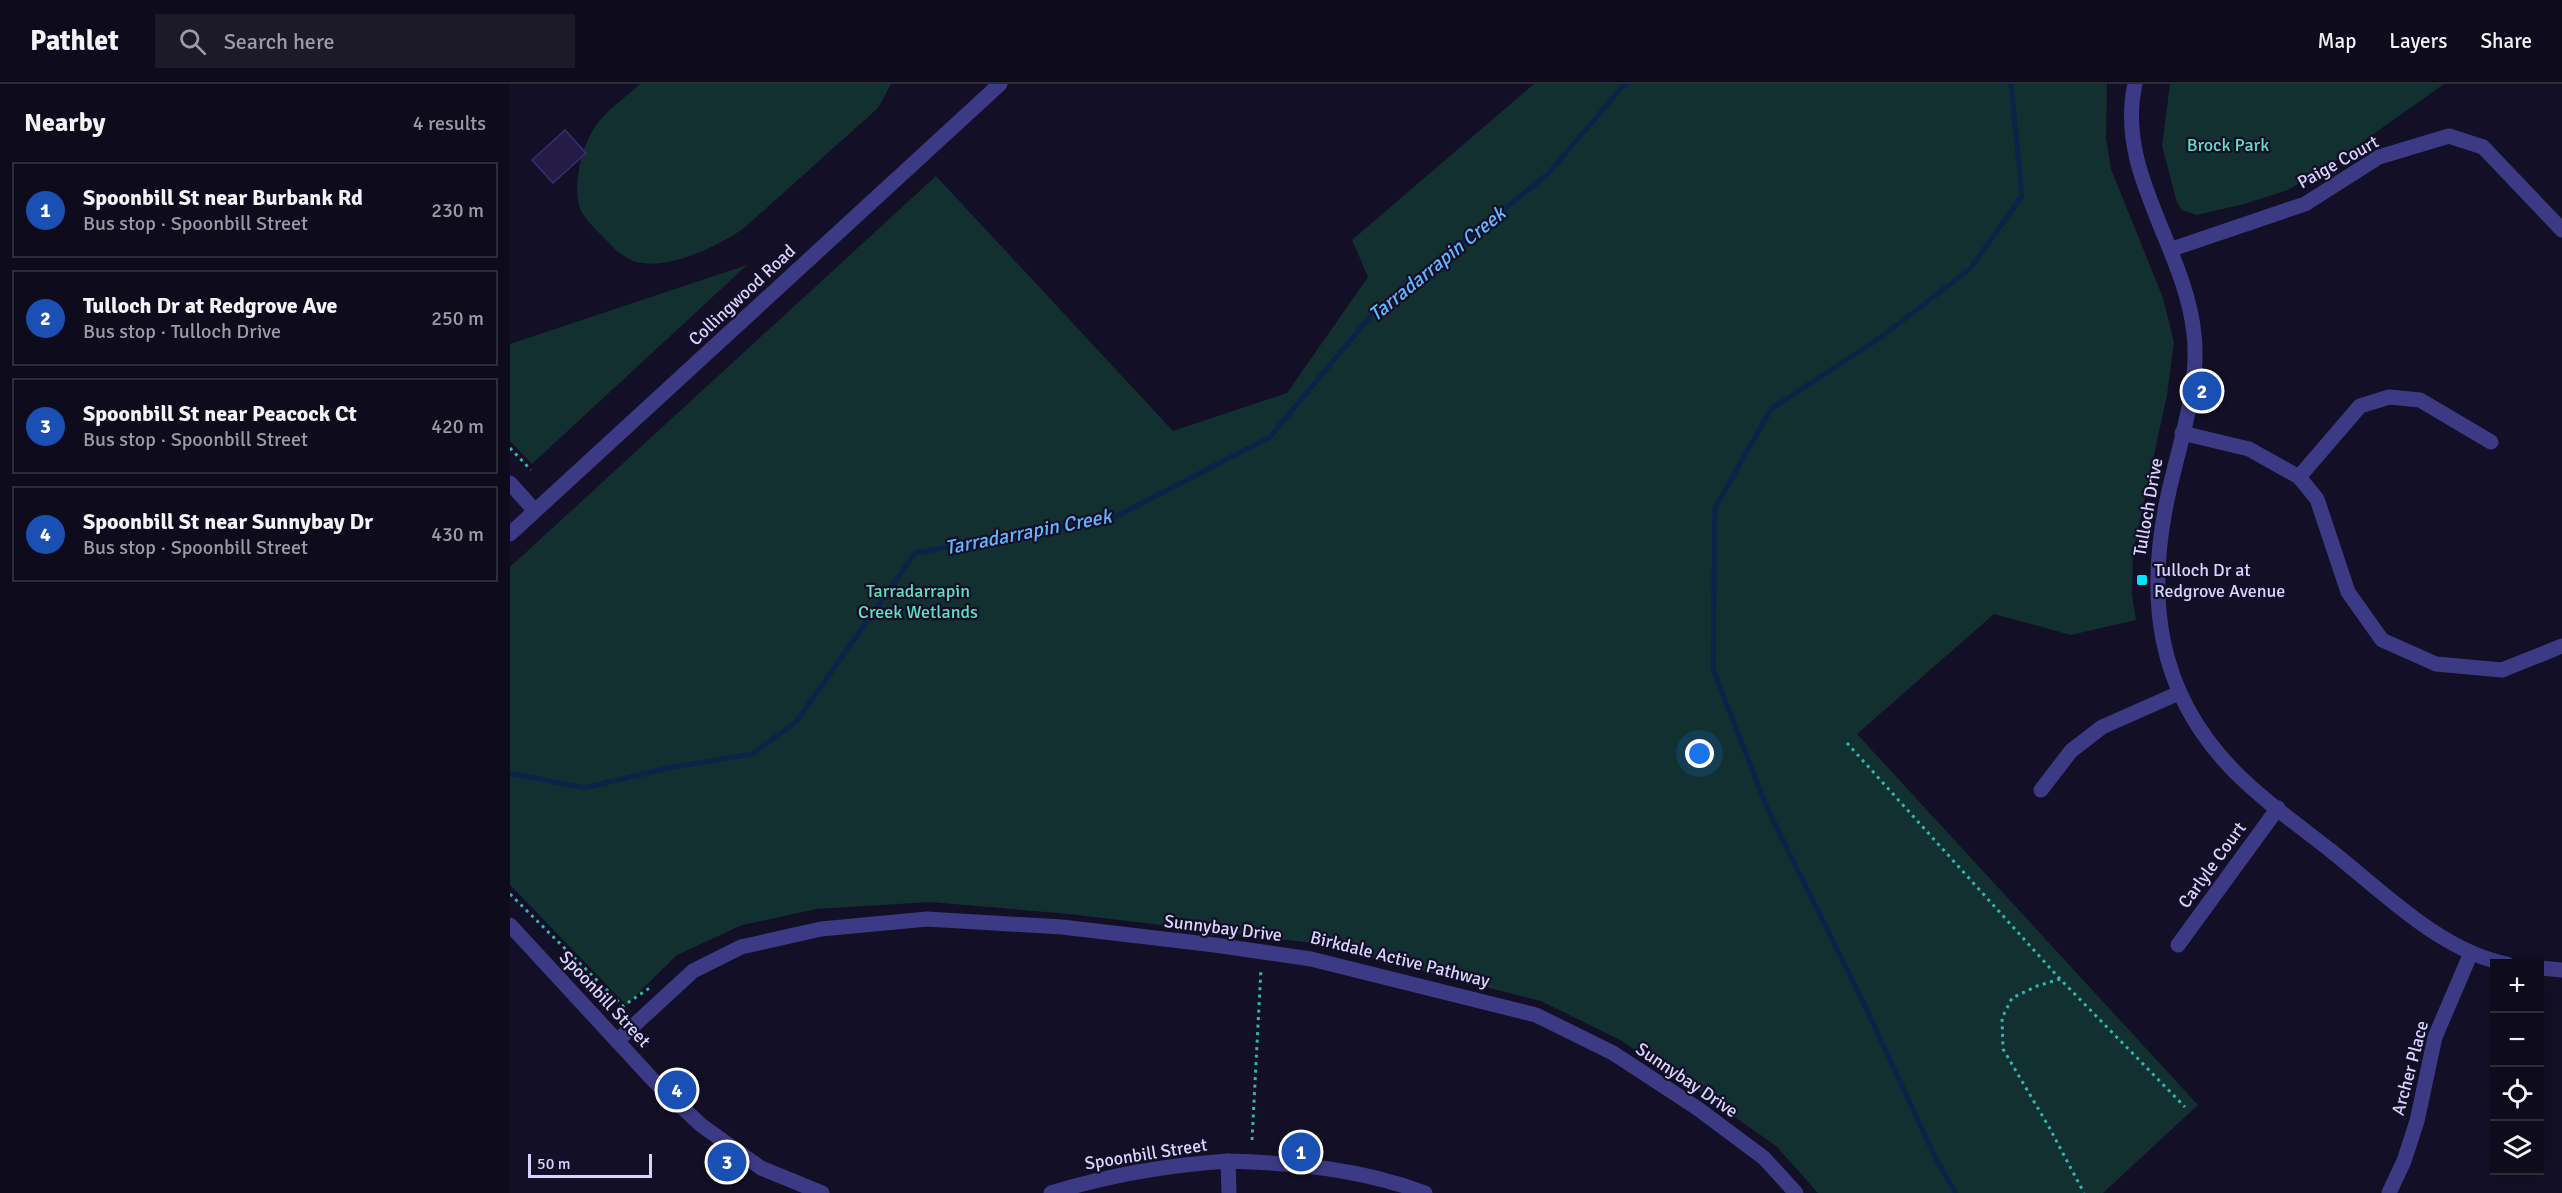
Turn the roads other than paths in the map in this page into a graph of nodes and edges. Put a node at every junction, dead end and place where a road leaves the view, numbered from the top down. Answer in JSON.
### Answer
{"nodes":[{"id":1,"x":1000,"y":84,"type":"edge"},
{"id":2,"x":2135,"y":84,"type":"edge"},
{"id":3,"x":2562,"y":230,"type":"edge"},
{"id":4,"x":2172,"y":249,"type":"junction"},
{"id":5,"x":2182,"y":434,"type":"junction"},
{"id":6,"x":2491,"y":442,"type":"dead end"},
{"id":7,"x":2300,"y":477,"type":"junction"},
{"id":8,"x":510,"y":483,"type":"edge"},
{"id":9,"x":536,"y":510,"type":"junction"},
{"id":10,"x":510,"y":534,"type":"edge"},
{"id":11,"x":2562,"y":646,"type":"edge"},
{"id":12,"x":2179,"y":693,"type":"junction"},
{"id":13,"x":2041,"y":790,"type":"dead end"},
{"id":14,"x":2278,"y":808,"type":"junction"},
{"id":15,"x":510,"y":925,"type":"edge"},
{"id":16,"x":2178,"y":945,"type":"dead end"},
{"id":17,"x":2471,"y":953,"type":"junction"},
{"id":18,"x":2493,"y":959,"type":"edge"},
{"id":19,"x":2544,"y":968,"type":"edge"},
{"id":20,"x":2562,"y":970,"type":"edge"},
{"id":21,"x":617,"y":1041,"type":"junction"},
{"id":22,"x":1228,"y":1161,"type":"junction"},
{"id":23,"x":822,"y":1193,"type":"edge"},
{"id":24,"x":1051,"y":1193,"type":"edge"},
{"id":25,"x":1229,"y":1193,"type":"edge"},
{"id":26,"x":1425,"y":1193,"type":"edge"},
{"id":27,"x":1796,"y":1193,"type":"edge"},
{"id":28,"x":2389,"y":1193,"type":"edge"}],
"edges":[{"from":1,"to":9,"type":"street","name":"Collingwood Road"},
{"from":2,"to":4,"type":"street","name":"Tulloch Drive"},
{"from":3,"to":4,"type":"street","name":"Paige Court"},
{"from":4,"to":5,"type":"street","name":"Tulloch Drive"},
{"from":5,"to":7,"type":"street"},
{"from":5,"to":12,"type":"street","name":"Tulloch Drive"},
{"from":6,"to":7,"type":"street"},
{"from":7,"to":11,"type":"street"},
{"from":8,"to":9,"type":"street"},
{"from":9,"to":10,"type":"street","name":"Collingwood Road"},
{"from":12,"to":13,"type":"street"},
{"from":12,"to":14,"type":"street","name":"Tulloch Drive"},
{"from":14,"to":16,"type":"street","name":"Carlyle Court"},
{"from":14,"to":17,"type":"street","name":"Tulloch Drive"},
{"from":15,"to":21,"type":"street","name":"Spoonbill Street"},
{"from":17,"to":18,"type":"street","name":"Tulloch Drive"},
{"from":17,"to":28,"type":"street","name":"Archer Place"},
{"from":19,"to":20,"type":"street"},
{"from":21,"to":23,"type":"street","name":"Spoonbill Street"},
{"from":21,"to":27,"type":"street","name":"Sunnybay Drive"},
{"from":22,"to":24,"type":"street","name":"Spoonbill Street"},
{"from":22,"to":25,"type":"street"},
{"from":22,"to":26,"type":"street","name":"Spoonbill Street"}]}
